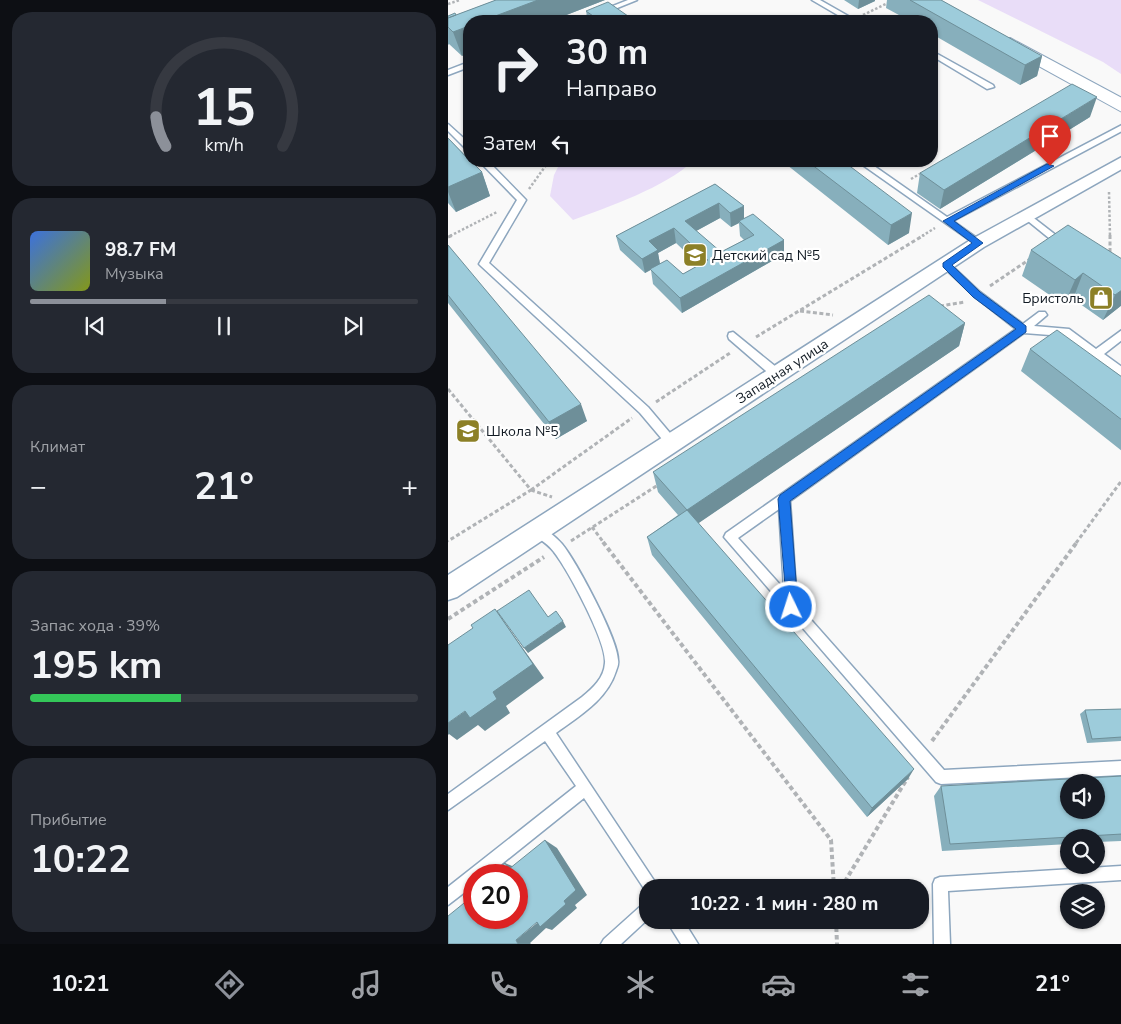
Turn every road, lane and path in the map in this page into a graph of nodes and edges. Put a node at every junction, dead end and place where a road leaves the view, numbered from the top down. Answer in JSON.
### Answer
{"nodes":[{"id":1,"x":460,"y":0,"type":"edge"},
{"id":2,"x":634,"y":0,"type":"edge"},
{"id":3,"x":815,"y":0,"type":"edge"},
{"id":4,"x":894,"y":0,"type":"edge"},
{"id":5,"x":448,"y":4,"type":"edge"},
{"id":6,"x":608,"y":10,"type":"junction"},
{"id":7,"x":595,"y":15,"type":"edge"},
{"id":8,"x":614,"y":15,"type":"edge"},
{"id":9,"x":841,"y":15,"type":"edge"},
{"id":10,"x":864,"y":15,"type":"edge"},
{"id":11,"x":993,"y":34,"type":"edge"},
{"id":12,"x":938,"y":57,"type":"edge"},
{"id":13,"x":463,"y":67,"type":"edge"},
{"id":14,"x":448,"y":73,"type":"edge"},
{"id":15,"x":990,"y":87,"type":"dead end"},
{"id":16,"x":1122,"y":106,"type":"edge"},
{"id":17,"x":448,"y":126,"type":"edge"},
{"id":18,"x":1122,"y":127,"type":"edge"},
{"id":19,"x":463,"y":141,"type":"edge"},
{"id":20,"x":1122,"y":162,"type":"edge"},
{"id":21,"x":489,"y":167,"type":"edge"},
{"id":22,"x":869,"y":167,"type":"edge"},
{"id":23,"x":931,"y":168,"type":"edge"},
{"id":24,"x":896,"y":186,"type":"junction"},
{"id":25,"x":1109,"y":192,"type":"dead end"},
{"id":26,"x":1026,"y":215,"type":"junction"},
{"id":27,"x":947,"y":221,"type":"junction"},
{"id":28,"x":1058,"y":241,"type":"junction"},
{"id":29,"x":978,"y":243,"type":"junction"},
{"id":30,"x":1073,"y":251,"type":"edge"},
{"id":31,"x":1110,"y":257,"type":"edge"},
{"id":32,"x":946,"y":265,"type":"junction"},
{"id":33,"x":977,"y":294,"type":"junction"},
{"id":34,"x":935,"y":306,"type":"edge"},
{"id":35,"x":1042,"y":315,"type":"dead end"},
{"id":36,"x":1023,"y":329,"type":"junction"},
{"id":37,"x":1122,"y":334,"type":"edge"},
{"id":38,"x":733,"y":336,"type":"dead end"},
{"id":39,"x":1096,"y":355,"type":"junction"},
{"id":40,"x":1122,"y":373,"type":"edge"},
{"id":41,"x":777,"y":374,"type":"junction"},
{"id":42,"x":448,"y":389,"type":"edge"},
{"id":43,"x":670,"y":442,"type":"junction"},
{"id":44,"x":1122,"y":480,"type":"edge"},
{"id":45,"x":659,"y":484,"type":"edge"},
{"id":46,"x":531,"y":490,"type":"junction"},
{"id":47,"x":784,"y":499,"type":"junction"},
{"id":48,"x":578,"y":505,"type":"junction"},
{"id":49,"x":592,"y":527,"type":"junction"},
{"id":50,"x":538,"y":531,"type":"junction"},
{"id":51,"x":448,"y":541,"type":"edge"},
{"id":52,"x":558,"y":548,"type":"junction"},
{"id":53,"x":448,"y":589,"type":"edge"},
{"id":54,"x":791,"y":607,"type":"junction"},
{"id":55,"x":448,"y":619,"type":"edge"},
{"id":56,"x":547,"y":731,"type":"junction"},
{"id":57,"x":922,"y":755,"type":"junction"},
{"id":58,"x":1122,"y":768,"type":"edge"},
{"id":59,"x":585,"y":788,"type":"junction"},
{"id":60,"x":448,"y":803,"type":"edge"},
{"id":61,"x":490,"y":864,"type":"edge"},
{"id":62,"x":1122,"y":873,"type":"edge"},
{"id":63,"x":646,"y":879,"type":"edge"},
{"id":64,"x":834,"y":879,"type":"edge"},
{"id":65,"x":846,"y":879,"type":"edge"},
{"id":66,"x":463,"y":885,"type":"edge"},
{"id":67,"x":448,"y":897,"type":"edge"},
{"id":68,"x":639,"y":917,"type":"edge"},
{"id":69,"x":680,"y":929,"type":"edge"},
{"id":70,"x":836,"y":929,"type":"edge"},
{"id":71,"x":609,"y":944,"type":"edge"},
{"id":72,"x":690,"y":944,"type":"edge"},
{"id":73,"x":837,"y":944,"type":"edge"},
{"id":74,"x":942,"y":944,"type":"edge"}],
"edges":[{"from":1,"to":5,"type":"path"},
{"from":2,"to":6,"type":"lane"},
{"from":3,"to":9,"type":"lane"},
{"from":4,"to":10,"type":"path"},
{"from":6,"to":7,"type":"lane"},
{"from":6,"to":8,"type":"lane"},
{"from":11,"to":16,"type":"street"},
{"from":12,"to":15,"type":"lane"},
{"from":13,"to":14,"type":"lane"},
{"from":17,"to":19,"type":"lane"},
{"from":18,"to":27,"type":"lane"},
{"from":20,"to":26,"type":"street","name":"Западная улица"},
{"from":21,"to":43,"type":"lane"},
{"from":22,"to":24,"type":"lane"},
{"from":23,"to":24,"type":"path"},
{"from":24,"to":27,"type":"lane"},
{"from":25,"to":31,"type":"path"},
{"from":26,"to":28,"type":"lane"},
{"from":26,"to":29,"type":"street","name":"Западная улица"},
{"from":27,"to":29,"type":"lane"},
{"from":28,"to":30,"type":"lane"},
{"from":28,"to":33,"type":"path"},
{"from":29,"to":32,"type":"street","name":"Западная улица"},
{"from":32,"to":33,"type":"lane"},
{"from":32,"to":41,"type":"street","name":"Западная улица"},
{"from":33,"to":34,"type":"path"},
{"from":33,"to":36,"type":"lane"},
{"from":35,"to":36,"type":"lane"},
{"from":36,"to":39,"type":"lane"},
{"from":36,"to":47,"type":"lane"},
{"from":37,"to":39,"type":"lane"},
{"from":38,"to":41,"type":"lane"},
{"from":39,"to":40,"type":"lane"},
{"from":41,"to":43,"type":"street","name":"Западная улица"},
{"from":42,"to":46,"type":"path"},
{"from":43,"to":48,"type":"street","name":"Западная улица"},
{"from":44,"to":57,"type":"path"},
{"from":45,"to":49,"type":"path"},
{"from":46,"to":48,"type":"path"},
{"from":46,"to":51,"type":"path"},
{"from":47,"to":54,"type":"lane"},
{"from":47,"to":54,"type":"lane"},
{"from":48,"to":49,"type":"path"},
{"from":48,"to":50,"type":"street","name":"Западная улица"},
{"from":49,"to":52,"type":"path"},
{"from":49,"to":64,"type":"path"},
{"from":50,"to":52,"type":"lane"},
{"from":50,"to":53,"type":"street","name":"Западная улица"},
{"from":52,"to":55,"type":"path"},
{"from":52,"to":56,"type":"lane"},
{"from":54,"to":57,"type":"lane"},
{"from":56,"to":59,"type":"lane"},
{"from":56,"to":60,"type":"lane"},
{"from":57,"to":58,"type":"lane"},
{"from":57,"to":65,"type":"path"},
{"from":59,"to":61,"type":"lane"},
{"from":59,"to":63,"type":"lane"},
{"from":62,"to":74,"type":"lane"},
{"from":66,"to":67,"type":"lane"},
{"from":68,"to":71,"type":"lane"},
{"from":69,"to":72,"type":"lane"},
{"from":70,"to":73,"type":"path"}]}
